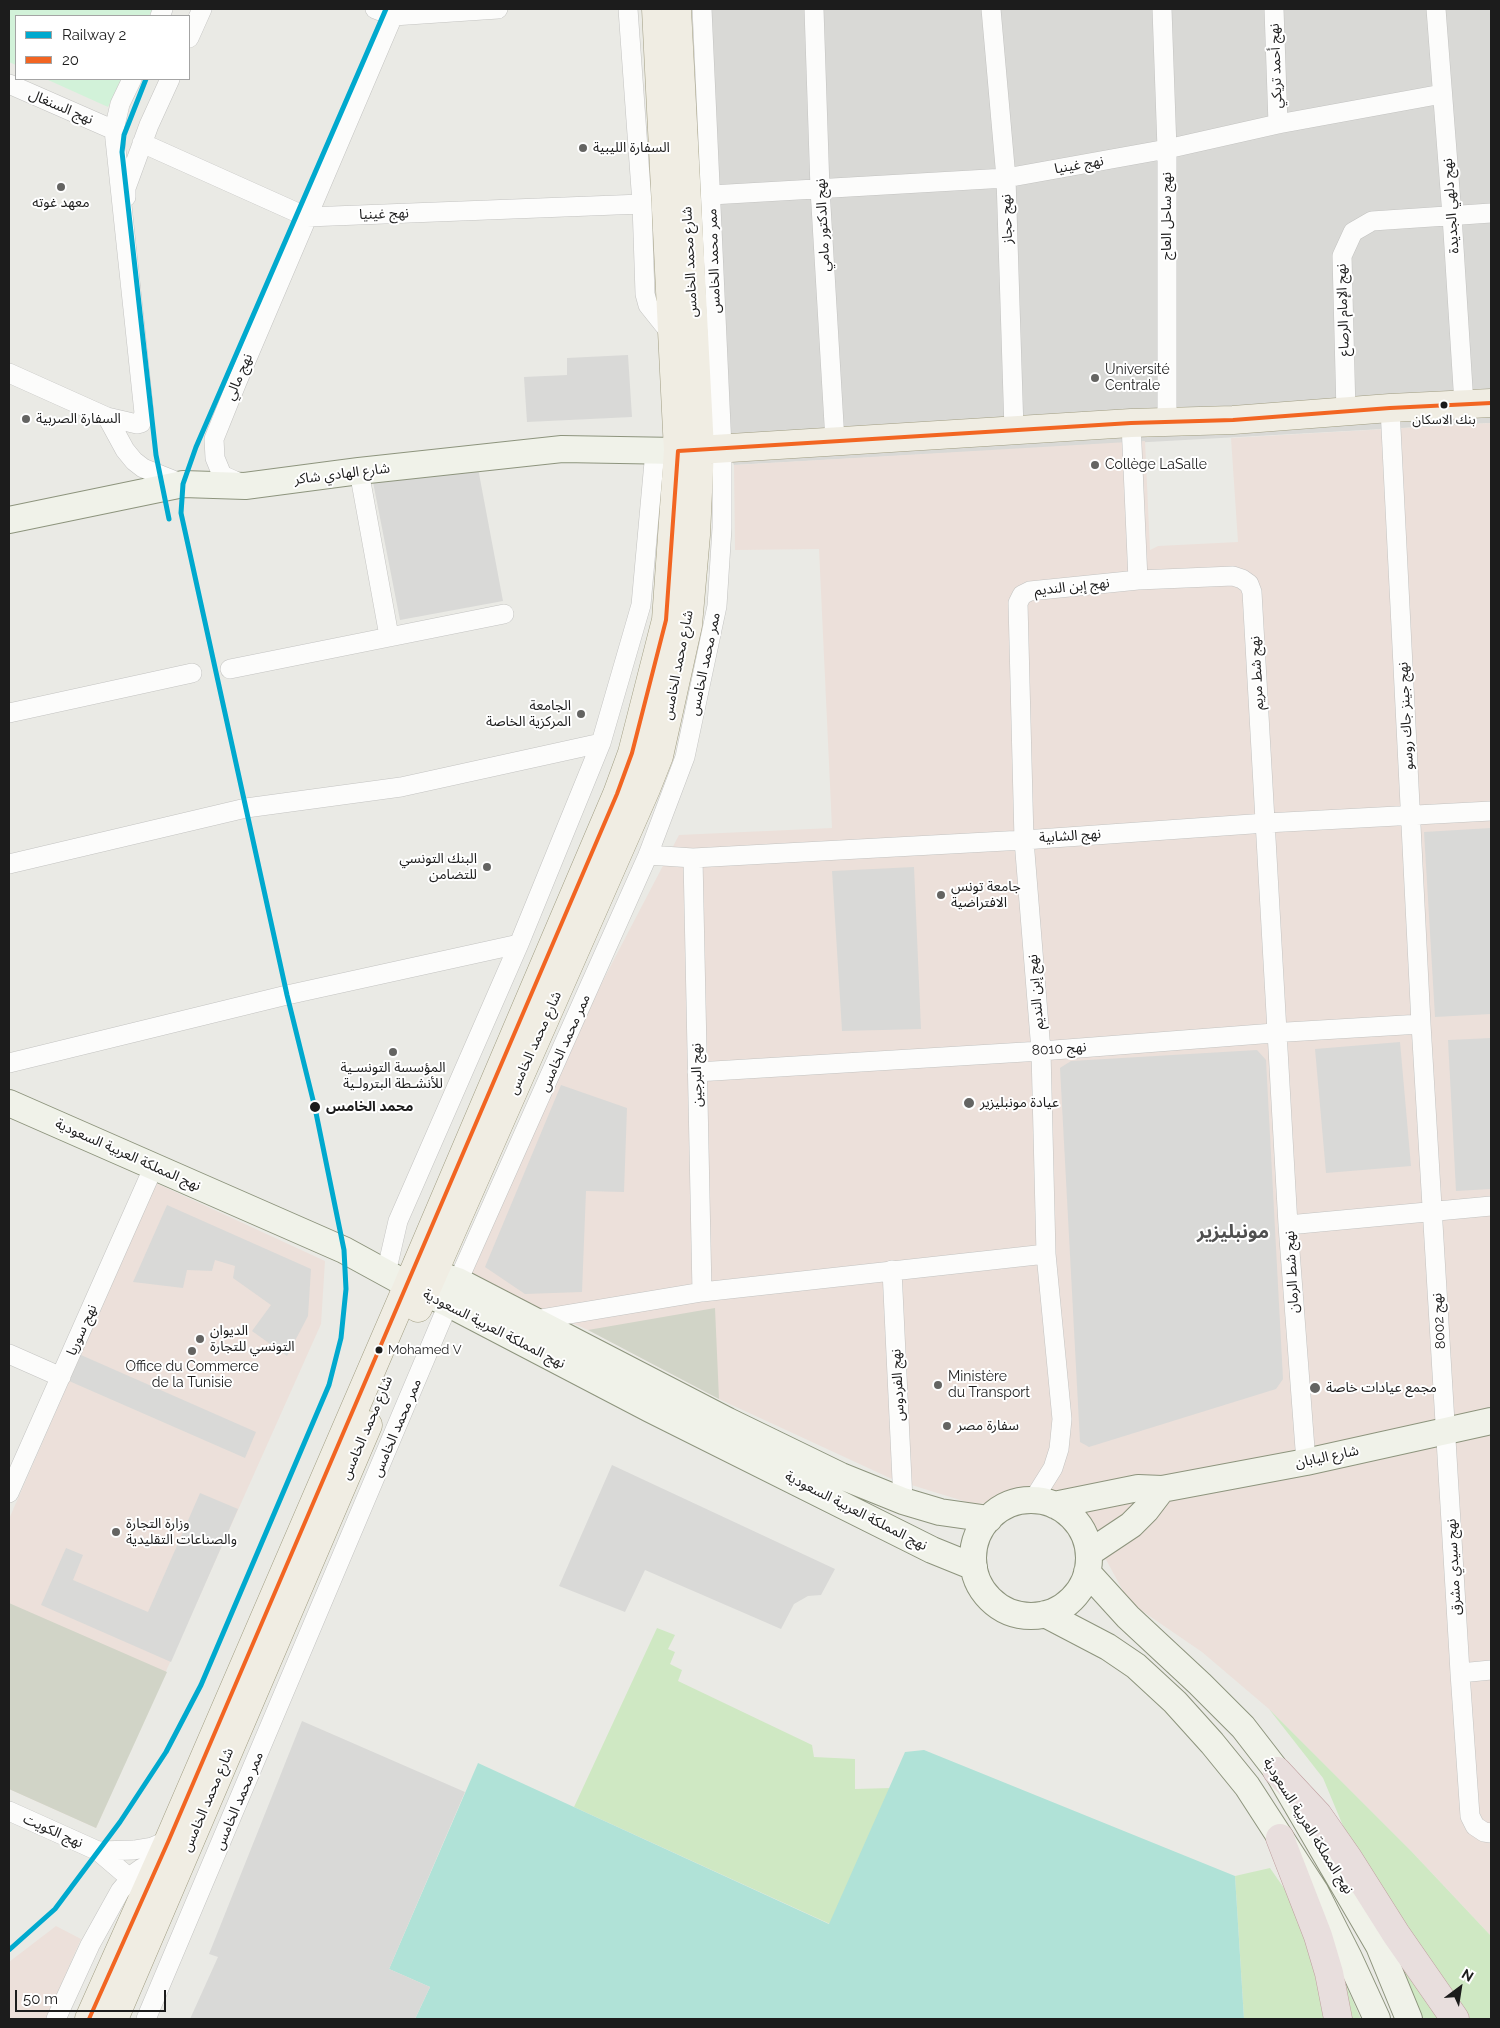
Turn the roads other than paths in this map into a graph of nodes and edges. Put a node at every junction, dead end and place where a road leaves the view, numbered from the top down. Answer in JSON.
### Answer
{"nodes":[{"id":1,"x":202,"y":9,"type":"edge"},
{"id":2,"x":375,"y":9,"type":"edge"},
{"id":3,"x":498,"y":9,"type":"edge"},
{"id":4,"x":628,"y":9,"type":"edge"},
{"id":5,"x":656,"y":9,"type":"edge"},
{"id":6,"x":677,"y":9,"type":"edge"},
{"id":7,"x":702,"y":9,"type":"edge"},
{"id":8,"x":814,"y":9,"type":"edge"},
{"id":9,"x":992,"y":9,"type":"edge"},
{"id":10,"x":1162,"y":9,"type":"edge"},
{"id":11,"x":1274,"y":9,"type":"edge"},
{"id":12,"x":1436,"y":9,"type":"edge"},
{"id":13,"x":394,"y":12,"type":"edge"},
{"id":14,"x":190,"y":36,"type":"edge"},
{"id":15,"x":132,"y":80,"type":"edge"},
{"id":16,"x":170,"y":80,"type":"edge"},
{"id":17,"x":9,"y":84,"type":"edge"},
{"id":18,"x":1442,"y":94,"type":"junction"},
{"id":19,"x":1278,"y":124,"type":"junction"},
{"id":20,"x":114,"y":130,"type":"junction"},
{"id":21,"x":142,"y":144,"type":"junction"},
{"id":22,"x":1167,"y":149,"type":"junction"},
{"id":23,"x":1006,"y":178,"type":"junction"},
{"id":24,"x":820,"y":189,"type":"junction"},
{"id":25,"x":711,"y":195,"type":"junction"},
{"id":26,"x":642,"y":204,"type":"junction"},
{"id":27,"x":1491,"y":213,"type":"edge"},
{"id":28,"x":124,"y":215,"type":"junction"},
{"id":29,"x":1452,"y":216,"type":"junction"},
{"id":30,"x":307,"y":217,"type":"junction"},
{"id":31,"x":672,"y":335,"type":"junction"},
{"id":32,"x":9,"y":373,"type":"edge"},
{"id":33,"x":1491,"y":403,"type":"edge"},
{"id":34,"x":1464,"y":404,"type":"junction"},
{"id":35,"x":1390,"y":408,"type":"junction"},
{"id":36,"x":1346,"y":412,"type":"junction"},
{"id":37,"x":107,"y":417,"type":"junction"},
{"id":38,"x":1130,"y":422,"type":"junction"},
{"id":39,"x":1167,"y":423,"type":"junction"},
{"id":40,"x":1014,"y":430,"type":"junction"},
{"id":41,"x":835,"y":441,"type":"junction"},
{"id":42,"x":689,"y":450,"type":"junction"},
{"id":43,"x":359,"y":471,"type":"junction"},
{"id":44,"x":183,"y":484,"type":"junction"},
{"id":45,"x":245,"y":486,"type":"junction"},
{"id":46,"x":9,"y":520,"type":"edge"},
{"id":47,"x":1138,"y":580,"type":"junction"},
{"id":48,"x":504,"y":614,"type":"dead end"},
{"id":49,"x":389,"y":636,"type":"junction"},
{"id":50,"x":230,"y":669,"type":"dead end"},
{"id":51,"x":192,"y":673,"type":"dead end"},
{"id":52,"x":9,"y":712,"type":"edge"},
{"id":53,"x":602,"y":743,"type":"junction"},
{"id":54,"x":1491,"y":811,"type":"edge"},
{"id":55,"x":1411,"y":815,"type":"junction"},
{"id":56,"x":1266,"y":822,"type":"junction"},
{"id":57,"x":1024,"y":840,"type":"junction"},
{"id":58,"x":648,"y":855,"type":"junction"},
{"id":59,"x":693,"y":858,"type":"junction"},
{"id":60,"x":9,"y":864,"type":"edge"},
{"id":61,"x":519,"y":944,"type":"junction"},
{"id":62,"x":1421,"y":1024,"type":"junction"},
{"id":63,"x":1276,"y":1033,"type":"junction"},
{"id":64,"x":1041,"y":1051,"type":"junction"},
{"id":65,"x":9,"y":1063,"type":"edge"},
{"id":66,"x":697,"y":1072,"type":"junction"},
{"id":67,"x":9,"y":1103,"type":"edge"},
{"id":68,"x":154,"y":1166,"type":"junction"},
{"id":69,"x":1491,"y":1206,"type":"edge"},
{"id":70,"x":1432,"y":1211,"type":"junction"},
{"id":71,"x":1288,"y":1225,"type":"junction"},
{"id":72,"x":1046,"y":1254,"type":"junction"},
{"id":73,"x":892,"y":1270,"type":"junction"},
{"id":74,"x":425,"y":1282,"type":"junction"},
{"id":75,"x":702,"y":1292,"type":"junction"},
{"id":76,"x":534,"y":1320,"type":"junction"},
{"id":77,"x":9,"y":1354,"type":"edge"},
{"id":78,"x":61,"y":1377,"type":"junction"},
{"id":79,"x":1491,"y":1421,"type":"edge"},
{"id":80,"x":1446,"y":1431,"type":"junction"},
{"id":81,"x":1306,"y":1462,"type":"junction"},
{"id":82,"x":1162,"y":1489,"type":"junction"},
{"id":83,"x":9,"y":1494,"type":"edge"},
{"id":84,"x":904,"y":1501,"type":"junction"},
{"id":85,"x":1044,"y":1503,"type":"junction"},
{"id":86,"x":989,"y":1519,"type":"junction"},
{"id":87,"x":1088,"y":1563,"type":"junction"},
{"id":88,"x":974,"y":1567,"type":"junction"},
{"id":89,"x":1045,"y":1614,"type":"junction"},
{"id":90,"x":1491,"y":1670,"type":"edge"},
{"id":91,"x":1460,"y":1672,"type":"junction"},
{"id":92,"x":1277,"y":1771,"type":"junction"},
{"id":93,"x":9,"y":1811,"type":"edge"},
{"id":94,"x":200,"y":1822,"type":"junction"},
{"id":95,"x":1491,"y":1834,"type":"edge"},
{"id":96,"x":1280,"y":1838,"type":"junction"},
{"id":97,"x":98,"y":1851,"type":"junction"},
{"id":98,"x":164,"y":1851,"type":"junction"},
{"id":99,"x":137,"y":1885,"type":"junction"},
{"id":100,"x":1373,"y":2009,"type":"edge"},
{"id":101,"x":56,"y":2019,"type":"edge"},
{"id":102,"x":89,"y":2019,"type":"edge"},
{"id":103,"x":114,"y":2019,"type":"edge"},
{"id":104,"x":146,"y":2019,"type":"edge"},
{"id":105,"x":1338,"y":2019,"type":"edge"},
{"id":106,"x":1409,"y":2019,"type":"edge"},
{"id":107,"x":1455,"y":2019,"type":"edge"}],
"edges":[{"from":1,"to":14,"type":"street"},
{"from":2,"to":13,"type":"street"},
{"from":3,"to":13,"type":"street"},
{"from":4,"to":26,"type":"street"},
{"from":5,"to":31,"type":"main road","name":"شارع محمد الخامس"},
{"from":6,"to":42,"type":"main road","name":"شارع محمد الخامس"},
{"from":7,"to":25,"type":"street","name":"ممر محمد الخامس"},
{"from":8,"to":24,"type":"street","name":"نهج الدكتور مامي"},
{"from":9,"to":23,"type":"street","name":"نهج حجاز"},
{"from":10,"to":22,"type":"street","name":"نهج ساحل العاج"},
{"from":11,"to":19,"type":"street","name":"نهج أحمد تريكي"},
{"from":12,"to":18,"type":"street","name":"نهج دلهي الجديدة"},
{"from":13,"to":30,"type":"street","name":"نهج مالي"},
{"from":15,"to":20,"type":"street"},
{"from":16,"to":21,"type":"street"},
{"from":17,"to":20,"type":"street","name":"نهج السنغال"},
{"from":18,"to":19,"type":"street","name":"نهج غينيا"},
{"from":18,"to":29,"type":"street","name":"نهج دلهي الجديدة"},
{"from":19,"to":22,"type":"street","name":"نهج غينيا"},
{"from":20,"to":28,"type":"street"},
{"from":21,"to":28,"type":"street"},
{"from":21,"to":30,"type":"street","name":"نهج غينيا"},
{"from":22,"to":23,"type":"street","name":"نهج غينيا"},
{"from":22,"to":39,"type":"street","name":"نهج ساحل العاج"},
{"from":23,"to":24,"type":"street","name":"نهج غينيا"},
{"from":23,"to":40,"type":"street","name":"نهج حجاز"},
{"from":24,"to":25,"type":"street","name":"نهج غينيا"},
{"from":24,"to":41,"type":"street","name":"نهج الدكتور مامي"},
{"from":25,"to":42,"type":"street","name":"ممر محمد الخامس"},
{"from":26,"to":30,"type":"street","name":"نهج غينيا"},
{"from":26,"to":31,"type":"street"},
{"from":27,"to":29,"type":"street","name":"نهج الإمام الرصاع"},
{"from":28,"to":37,"type":"street"},
{"from":29,"to":34,"type":"street","name":"نهج دلهي الجديدة"},
{"from":29,"to":36,"type":"street","name":"نهج الإمام الرصاع"},
{"from":30,"to":45,"type":"street","name":"نهج مالي"},
{"from":31,"to":42,"type":"main road","name":"شارع محمد الخامس"},
{"from":32,"to":37,"type":"street"},
{"from":33,"to":34,"type":"main road"},
{"from":34,"to":35,"type":"main road"},
{"from":35,"to":36,"type":"main road"},
{"from":35,"to":55,"type":"street","name":"نهج جينز جاك روسو"},
{"from":36,"to":39,"type":"main road"},
{"from":37,"to":44,"type":"street"},
{"from":38,"to":39,"type":"main road"},
{"from":38,"to":40,"type":"main road"},
{"from":38,"to":47,"type":"street"},
{"from":40,"to":41,"type":"main road"},
{"from":41,"to":42,"type":"main road"},
{"from":42,"to":43,"type":"main road","name":"شارع الهادي شاكر"},
{"from":42,"to":53,"type":"street","name":"شارع محمد الخامس"},
{"from":42,"to":58,"type":"street","name":"ممر محمد الخامس"},
{"from":42,"to":74,"type":"main road","name":"شارع محمد الخامس"},
{"from":43,"to":45,"type":"main road","name":"شارع الهادي شاكر"},
{"from":43,"to":49,"type":"street"},
{"from":44,"to":45,"type":"main road","name":"شارع الهادي شاكر"},
{"from":44,"to":46,"type":"main road","name":"شارع الهادي شاكر"},
{"from":47,"to":56,"type":"street","name":"نهج شط مريم"},
{"from":47,"to":57,"type":"street","name":"نهج إبن النديم"},
{"from":48,"to":49,"type":"street"},
{"from":49,"to":50,"type":"street"},
{"from":51,"to":52,"type":"street"},
{"from":53,"to":60,"type":"street"},
{"from":53,"to":61,"type":"street","name":"شارع محمد الخامس"},
{"from":54,"to":55,"type":"street","name":"نهج الشابية"},
{"from":55,"to":56,"type":"street","name":"نهج الشابية"},
{"from":55,"to":62,"type":"street","name":"نهج جينز جاك روسو"},
{"from":56,"to":57,"type":"street","name":"نهج الشابية"},
{"from":56,"to":63,"type":"street","name":"نهج شط مريم"},
{"from":57,"to":59,"type":"street","name":"نهج الشابية"},
{"from":57,"to":64,"type":"street","name":"نهج إبن النديم"},
{"from":58,"to":59,"type":"street","name":"نهج الشابية"},
{"from":58,"to":74,"type":"street","name":"ممر محمد الخامس"},
{"from":59,"to":66,"type":"street","name":"نهج البرجين"},
{"from":61,"to":65,"type":"street"},
{"from":61,"to":74,"type":"street","name":"شارع محمد الخامس"},
{"from":62,"to":63,"type":"street","name":"نهج 8010"},
{"from":62,"to":70,"type":"street","name":"نهج 8002"},
{"from":63,"to":64,"type":"street","name":"نهج 8010"},
{"from":63,"to":71,"type":"street","name":"نهج شط مريم"},
{"from":64,"to":66,"type":"street","name":"نهج 8010"},
{"from":64,"to":72,"type":"street","name":"نهج إبن النديم"},
{"from":66,"to":75,"type":"street","name":"نهج البرجين"},
{"from":67,"to":68,"type":"main road","name":"نهج المملكة العربية السعودية"},
{"from":68,"to":74,"type":"main road","name":"نهج المملكة العربية السعودية"},
{"from":68,"to":78,"type":"street","name":"نهج سوريا"},
{"from":69,"to":70,"type":"street","name":"نهج شط الرمان"},
{"from":70,"to":71,"type":"street","name":"نهج شط الرمان"},
{"from":70,"to":80,"type":"street","name":"نهج 8002"},
{"from":71,"to":81,"type":"street","name":"نهج شط الرمان"},
{"from":72,"to":73,"type":"street"},
{"from":72,"to":85,"type":"street","name":"نهج إبن النديم"},
{"from":73,"to":75,"type":"street"},
{"from":73,"to":84,"type":"street","name":"نهج الفردوس"},
{"from":74,"to":76,"type":"main road","name":"نهج المملكة العربية السعودية"},
{"from":74,"to":88,"type":"main road","name":"نهج المملكة العربية السعودية"},
{"from":74,"to":94,"type":"main road","name":"شارع محمد الخامس"},
{"from":74,"to":98,"type":"main road","name":"شارع محمد الخامس"},
{"from":74,"to":104,"type":"street","name":"ممر محمد الخامس"},
{"from":75,"to":76,"type":"street"},
{"from":76,"to":84,"type":"main road","name":"نهج المملكة العربية السعودية"},
{"from":77,"to":78,"type":"street"},
{"from":78,"to":83,"type":"street","name":"نهج سوريا"},
{"from":79,"to":80,"type":"main road","name":"شارع اليابان"},
{"from":80,"to":81,"type":"main road","name":"شارع اليابان"},
{"from":80,"to":91,"type":"street","name":"نهج سيدي مشرق"},
{"from":81,"to":82,"type":"main road","name":"شارع اليابان"},
{"from":82,"to":85,"type":"main road","name":"شارع اليابان"},
{"from":82,"to":87,"type":"main road"},
{"from":84,"to":86,"type":"main road","name":"نهج المملكة العربية السعودية"},
{"from":85,"to":86,"type":"main road","name":"نهج المملكة العربية السعودية"},
{"from":85,"to":87,"type":"main road","name":"نهج المملكة العربية السعودية"},
{"from":86,"to":88,"type":"main road","name":"نهج المملكة العربية السعودية"},
{"from":87,"to":89,"type":"main road","name":"نهج المملكة العربية السعودية"},
{"from":87,"to":92,"type":"main road","name":"نهج المملكة العربية السعودية"},
{"from":88,"to":89,"type":"main road","name":"نهج المملكة العربية السعودية"},
{"from":89,"to":96,"type":"main road","name":"نهج المملكة العربية السعودية"},
{"from":90,"to":91,"type":"street"},
{"from":91,"to":95,"type":"street","name":"نهج سيدي مشرق"},
{"from":92,"to":106,"type":"main road","name":"نهج المملكة العربية السعودية"},
{"from":92,"to":107,"type":"highway"},
{"from":93,"to":97,"type":"street","name":"نهج الكويت"},
{"from":94,"to":98,"type":"street","name":"نهج الكويت"},
{"from":94,"to":103,"type":"main road","name":"شارع محمد الخامس"},
{"from":96,"to":100,"type":"main road","name":"نهج المملكة العربية السعودية"},
{"from":96,"to":105,"type":"highway"},
{"from":97,"to":98,"type":"street","name":"نهج الكويت"},
{"from":97,"to":99,"type":"street","name":"نهج الكويت"},
{"from":98,"to":99,"type":"main road","name":"شارع محمد الخامس"},
{"from":99,"to":101,"type":"street","name":"شارع محمد الخامس"},
{"from":99,"to":102,"type":"main road","name":"شارع محمد الخامس"}]}
